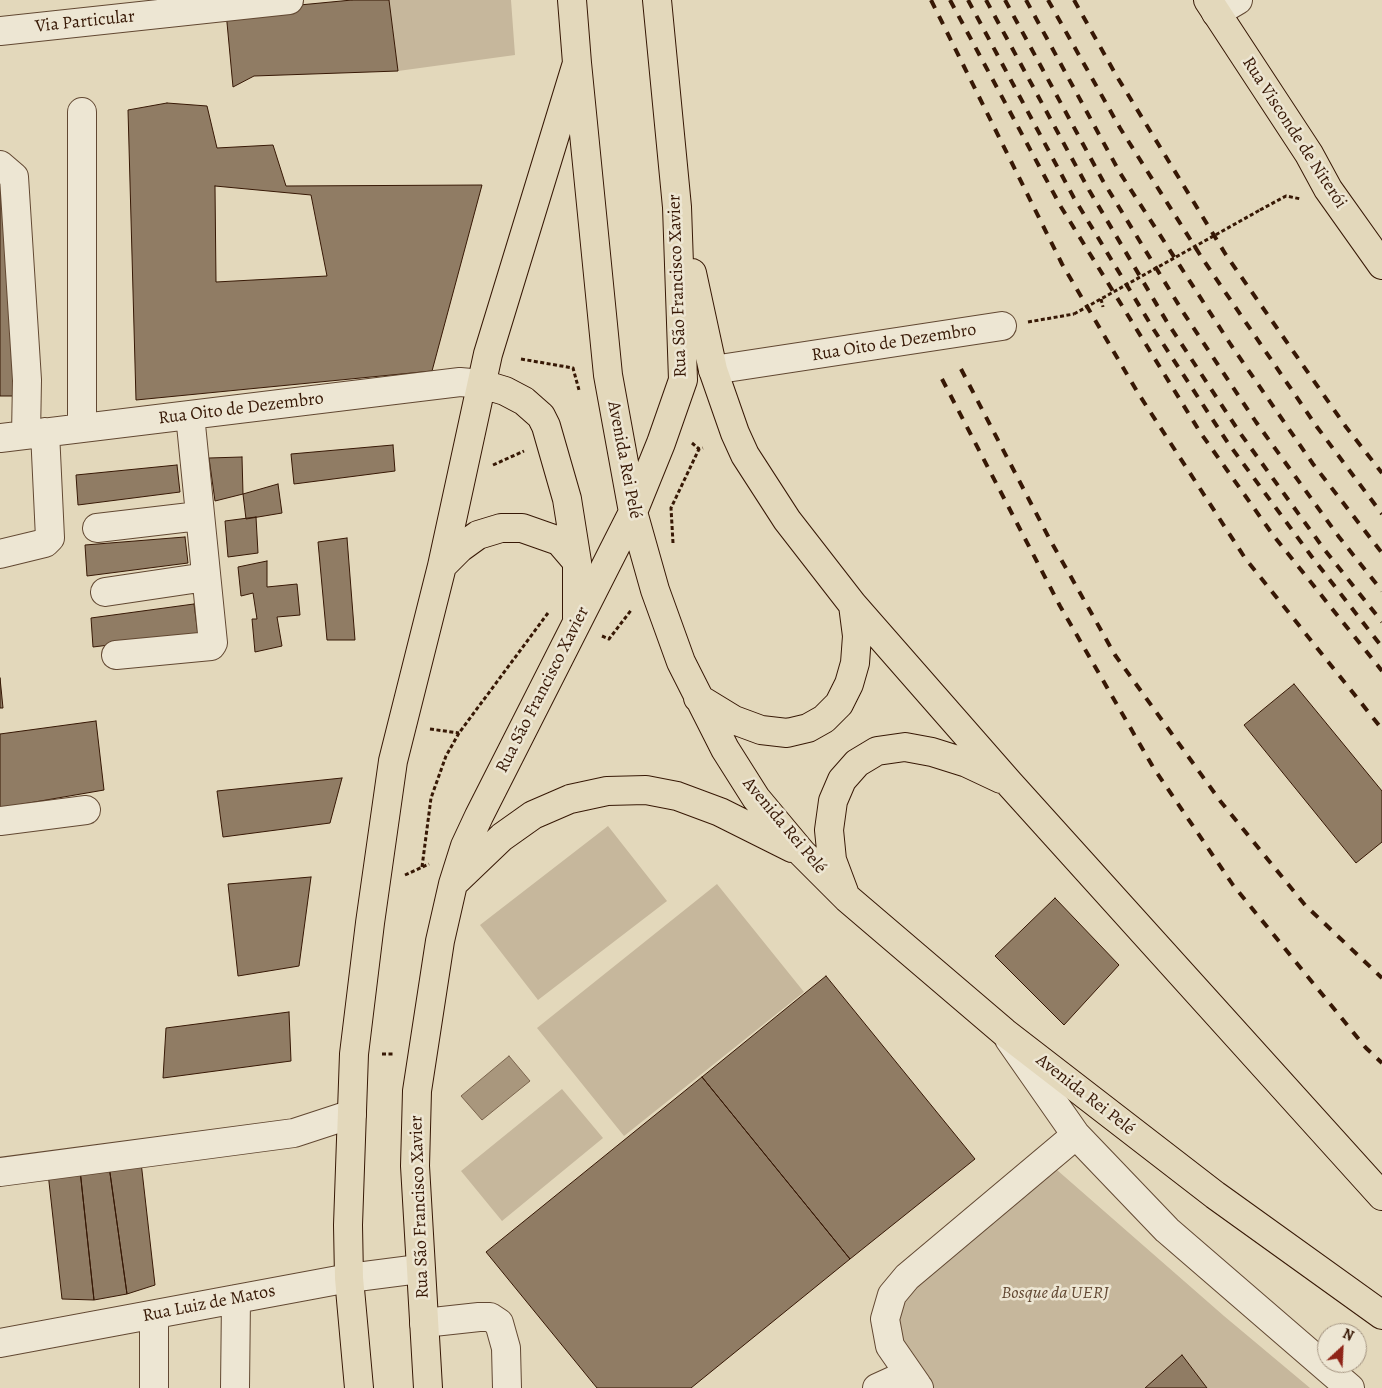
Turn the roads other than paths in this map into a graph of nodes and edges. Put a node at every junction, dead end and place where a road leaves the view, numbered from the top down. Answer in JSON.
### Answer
{"nodes":[{"id":1,"x":289,"y":0,"type":"edge"},
{"id":2,"x":572,"y":0,"type":"edge"},
{"id":3,"x":657,"y":0,"type":"edge"},
{"id":4,"x":1221,"y":4,"type":"edge"},
{"id":5,"x":0,"y":30,"type":"edge"},
{"id":6,"x":577,"y":63,"type":"junction"},
{"id":7,"x":82,"y":112,"type":"dead end"},
{"id":8,"x":0,"y":165,"type":"edge"},
{"id":9,"x":678,"y":207,"type":"junction"},
{"id":10,"x":1382,"y":264,"type":"edge"},
{"id":11,"x":1002,"y":326,"type":"road end"},
{"id":12,"x":713,"y":370,"type":"junction"},
{"id":13,"x":482,"y":384,"type":"junction"},
{"id":14,"x":190,"y":415,"type":"junction"},
{"id":15,"x":82,"y":428,"type":"junction"},
{"id":16,"x":24,"y":435,"type":"edge"},
{"id":17,"x":632,"y":512,"type":"junction"},
{"id":18,"x":199,"y":516,"type":"junction"},
{"id":19,"x":97,"y":528,"type":"dead end"},
{"id":20,"x":0,"y":554,"type":"edge"},
{"id":21,"x":577,"y":562,"type":"junction"},
{"id":22,"x":442,"y":566,"type":"junction"},
{"id":23,"x":206,"y":577,"type":"junction"},
{"id":24,"x":105,"y":592,"type":"dead end"},
{"id":25,"x":853,"y":605,"type":"junction"},
{"id":26,"x":586,"y":628,"type":"junction"},
{"id":27,"x":116,"y":655,"type":"dead end"},
{"id":28,"x":697,"y":697,"type":"junction"},
{"id":29,"x":1009,"y":783,"type":"junction"},
{"id":30,"x":86,"y":810,"type":"dead end"},
{"id":31,"x":0,"y":821,"type":"edge"},
{"id":32,"x":802,"y":853,"type":"junction"},
{"id":33,"x":453,"y":884,"type":"junction"},
{"id":34,"x":847,"y":898,"type":"junction"},
{"id":35,"x":1004,"y":1032,"type":"junction"},
{"id":36,"x":352,"y":1114,"type":"junction"},
{"id":37,"x":1076,"y":1135,"type":"junction"},
{"id":38,"x":0,"y":1172,"type":"edge"},
{"id":39,"x":1382,"y":1196,"type":"edge"},
{"id":40,"x":419,"y":1269,"type":"junction"},
{"id":41,"x":349,"y":1278,"type":"junction"},
{"id":42,"x":236,"y":1299,"type":"junction"},
{"id":43,"x":154,"y":1315,"type":"junction"},
{"id":44,"x":1382,"y":1315,"type":"edge"},
{"id":45,"x":424,"y":1323,"type":"junction"},
{"id":46,"x":0,"y":1343,"type":"edge"},
{"id":47,"x":918,"y":1386,"type":"edge"},
{"id":48,"x":154,"y":1388,"type":"edge"},
{"id":49,"x":236,"y":1388,"type":"edge"},
{"id":50,"x":359,"y":1388,"type":"edge"},
{"id":51,"x":428,"y":1388,"type":"edge"},
{"id":52,"x":507,"y":1388,"type":"edge"},
{"id":53,"x":877,"y":1388,"type":"edge"},
{"id":54,"x":1350,"y":1388,"type":"edge"}],
"edges":[{"from":1,"to":5,"type":"street","name":"Via Particular"},
{"from":2,"to":6,"type":"main road"},
{"from":3,"to":9,"type":"main road","name":"Rua São Francisco Xavier"},
{"from":4,"to":10,"type":"main road","name":"Rua Visconde de Niterói"},
{"from":6,"to":13,"type":"main road"},
{"from":6,"to":17,"type":"main road","name":"Avenida Rei Pelé"},
{"from":7,"to":15,"type":"street"},
{"from":8,"to":16,"type":"street"},
{"from":9,"to":12,"type":"main road"},
{"from":9,"to":17,"type":"main road","name":"Rua São Francisco Xavier"},
{"from":11,"to":12,"type":"street","name":"Rua Oito de Dezembro"},
{"from":12,"to":25,"type":"main road"},
{"from":13,"to":14,"type":"street","name":"Rua Oito de Dezembro"},
{"from":13,"to":21,"type":"main road"},
{"from":13,"to":22,"type":"main road"},
{"from":14,"to":15,"type":"street","name":"Rua Oito de Dezembro"},
{"from":14,"to":18,"type":"street"},
{"from":15,"to":16,"type":"street","name":"Rua Oito de Dezembro"},
{"from":16,"to":20,"type":"street"},
{"from":17,"to":26,"type":"main road","name":"Rua São Francisco Xavier"},
{"from":17,"to":28,"type":"main road","name":"Avenida Rei Pelé"},
{"from":18,"to":19,"type":"street"},
{"from":18,"to":23,"type":"street"},
{"from":21,"to":22,"type":"main road"},
{"from":21,"to":26,"type":"main road"},
{"from":22,"to":36,"type":"main road"},
{"from":23,"to":24,"type":"street"},
{"from":23,"to":27,"type":"street"},
{"from":25,"to":28,"type":"main road"},
{"from":25,"to":29,"type":"main road"},
{"from":26,"to":33,"type":"main road","name":"Rua São Francisco Xavier"},
{"from":28,"to":32,"type":"main road","name":"Avenida Rei Pelé"},
{"from":29,"to":34,"type":"main road"},
{"from":29,"to":39,"type":"main road"},
{"from":30,"to":31,"type":"street"},
{"from":32,"to":33,"type":"main road"},
{"from":32,"to":34,"type":"main road","name":"Avenida Rei Pelé"},
{"from":33,"to":40,"type":"main road","name":"Rua São Francisco Xavier"},
{"from":34,"to":35,"type":"main road","name":"Avenida Rei Pelé"},
{"from":35,"to":37,"type":"street"},
{"from":35,"to":44,"type":"main road","name":"Avenida Rei Pelé"},
{"from":36,"to":38,"type":"street"},
{"from":36,"to":41,"type":"main road"},
{"from":37,"to":47,"type":"street"},
{"from":37,"to":54,"type":"street"},
{"from":40,"to":41,"type":"street","name":"Rua Luiz de Matos"},
{"from":40,"to":45,"type":"main road","name":"Rua São Francisco Xavier"},
{"from":41,"to":42,"type":"street","name":"Rua Luiz de Matos"},
{"from":41,"to":50,"type":"main road"},
{"from":42,"to":43,"type":"street","name":"Rua Luiz de Matos"},
{"from":42,"to":49,"type":"street"},
{"from":43,"to":46,"type":"street","name":"Rua Luiz de Matos"},
{"from":43,"to":48,"type":"street"},
{"from":45,"to":51,"type":"main road","name":"Rua São Francisco Xavier"},
{"from":45,"to":52,"type":"street"},
{"from":47,"to":53,"type":"street"}]}
